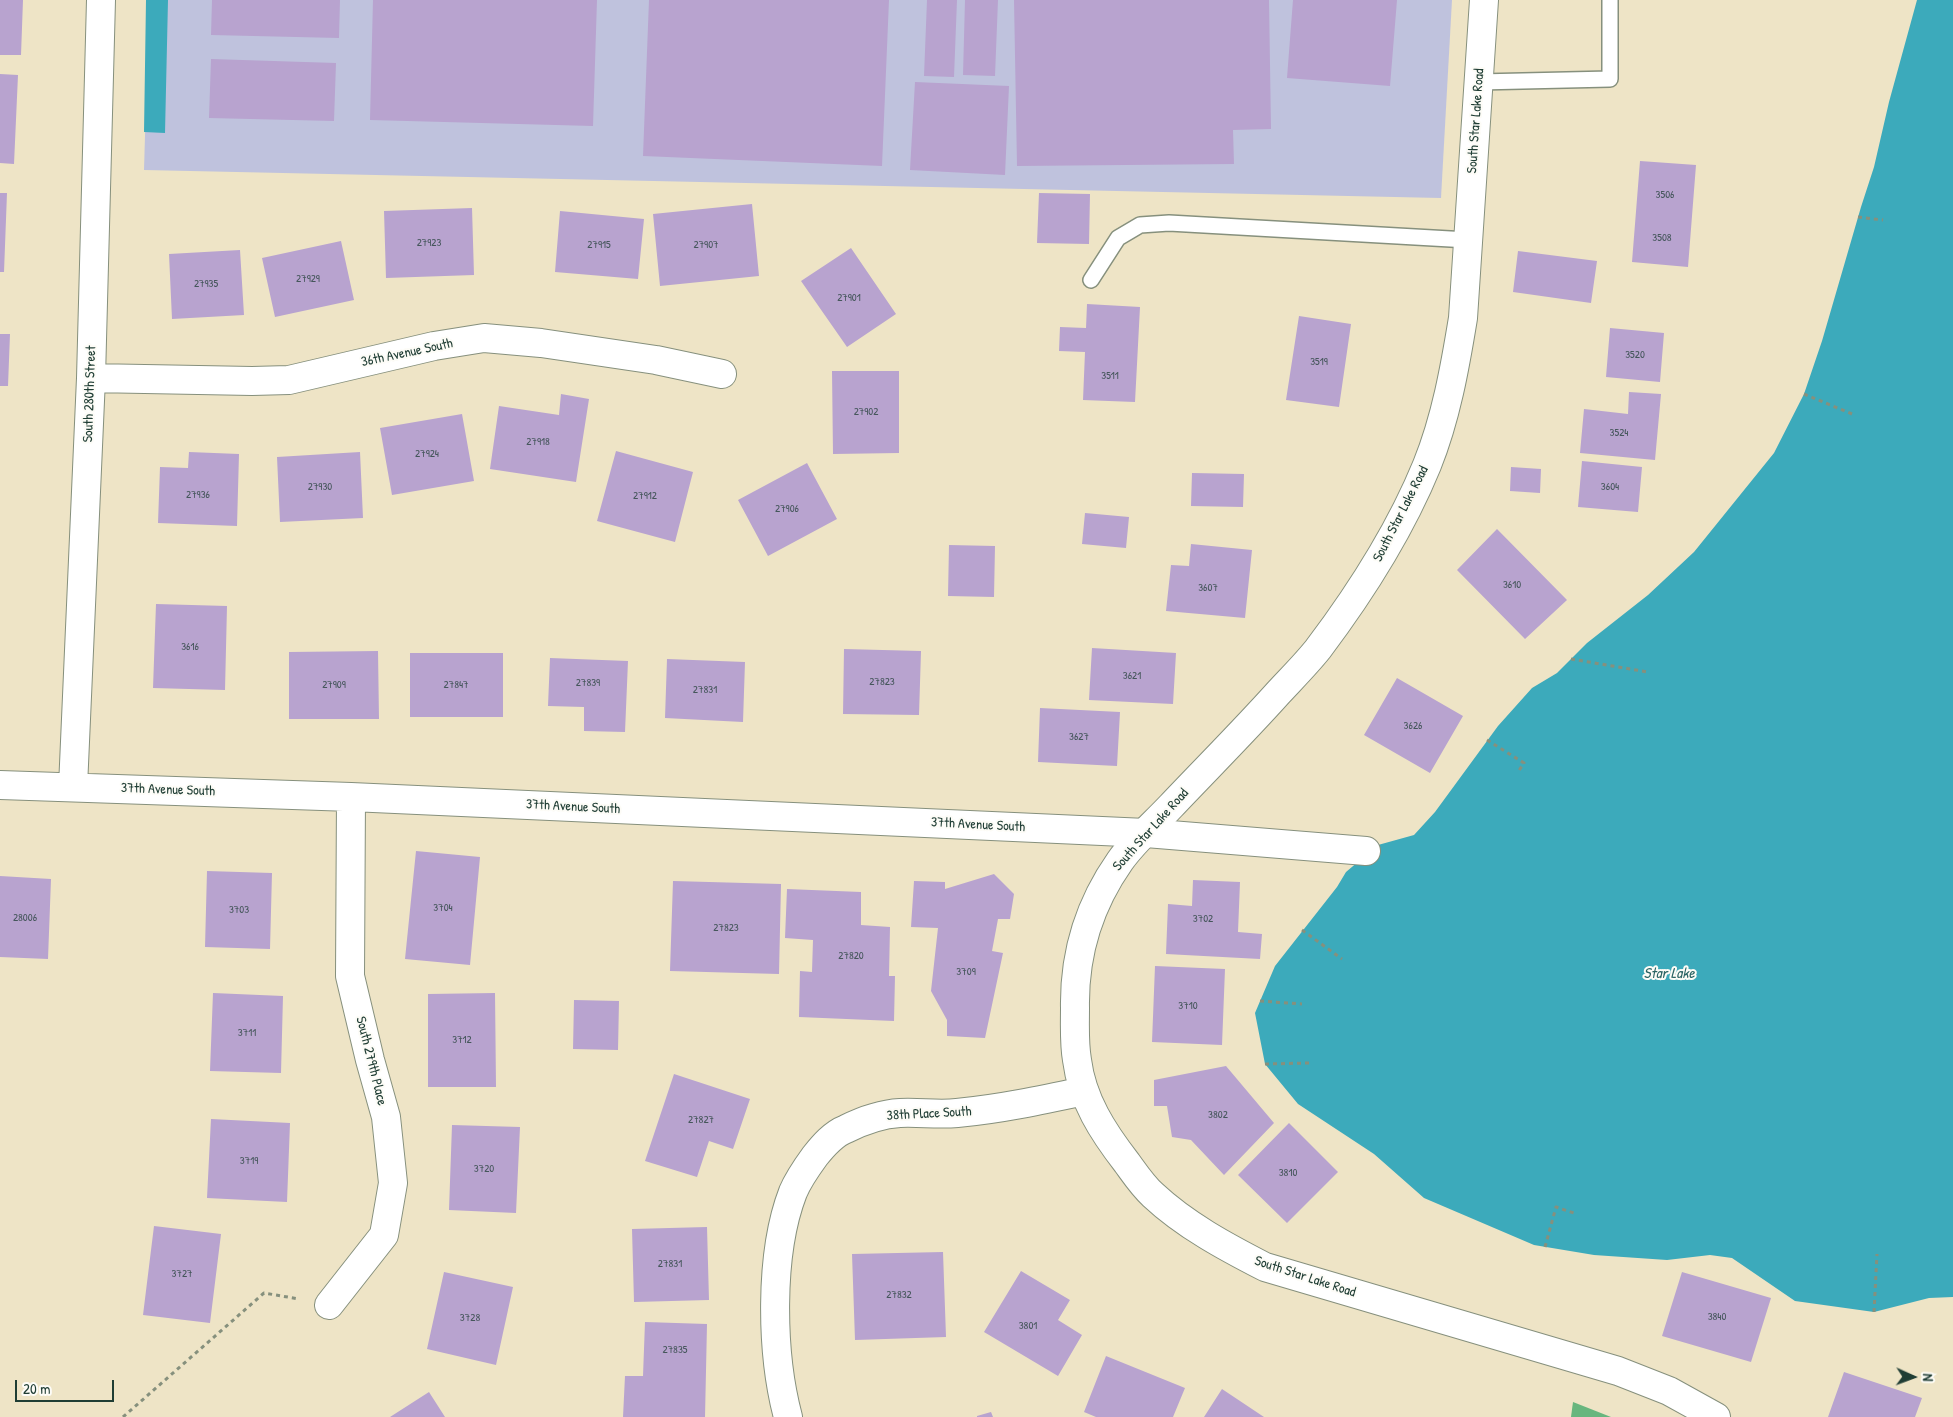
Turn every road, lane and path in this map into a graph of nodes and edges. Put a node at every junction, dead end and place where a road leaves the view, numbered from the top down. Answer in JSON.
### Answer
{"nodes":[{"id":1,"x":101,"y":0,"type":"edge"},
{"id":2,"x":1484,"y":0,"type":"edge"},
{"id":3,"x":1610,"y":0,"type":"edge"},
{"id":4,"x":1479,"y":82,"type":"junction"},
{"id":5,"x":1858,"y":217,"type":"dead end"},
{"id":6,"x":1883,"y":220,"type":"dead end"},
{"id":7,"x":1468,"y":240,"type":"junction"},
{"id":8,"x":1091,"y":280,"type":"dead end"},
{"id":9,"x":722,"y":374,"type":"dead end"},
{"id":10,"x":91,"y":378,"type":"junction"},
{"id":11,"x":1804,"y":394,"type":"dead end"},
{"id":12,"x":1852,"y":414,"type":"dead end"},
{"id":13,"x":1571,"y":659,"type":"dead end"},
{"id":14,"x":1648,"y":672,"type":"dead end"},
{"id":15,"x":1487,"y":740,"type":"dead end"},
{"id":16,"x":1518,"y":772,"type":"dead end"},
{"id":17,"x":0,"y":785,"type":"edge"},
{"id":18,"x":73,"y":787,"type":"junction"},
{"id":19,"x":351,"y":797,"type":"junction"},
{"id":20,"x":1146,"y":833,"type":"junction"},
{"id":21,"x":1366,"y":851,"type":"dead end"},
{"id":22,"x":1302,"y":930,"type":"dead end"},
{"id":23,"x":1342,"y":959,"type":"dead end"},
{"id":24,"x":1260,"y":1001,"type":"dead end"},
{"id":25,"x":1302,"y":1004,"type":"dead end"},
{"id":26,"x":1309,"y":1063,"type":"dead end"},
{"id":27,"x":1266,"y":1064,"type":"dead end"},
{"id":28,"x":1084,"y":1091,"type":"junction"},
{"id":29,"x":1577,"y":1214,"type":"dead end"},
{"id":30,"x":1544,"y":1247,"type":"dead end"},
{"id":31,"x":1877,"y":1254,"type":"dead end"},
{"id":32,"x":329,"y":1305,"type":"joint"},
{"id":33,"x":1874,"y":1312,"type":"dead end"},
{"id":34,"x":123,"y":1417,"type":"edge"},
{"id":35,"x":788,"y":1417,"type":"edge"},
{"id":36,"x":1716,"y":1417,"type":"edge"}],
"edges":[{"from":1,"to":10,"type":"street","name":"South 280th Street"},
{"from":2,"to":4,"type":"street","name":"South Star Lake Road"},
{"from":3,"to":4,"type":"lane"},
{"from":4,"to":7,"type":"street","name":"South Star Lake Road"},
{"from":5,"to":6,"type":"path"},
{"from":7,"to":8,"type":"lane"},
{"from":7,"to":20,"type":"street","name":"South Star Lake Road"},
{"from":9,"to":10,"type":"street","name":"36th Avenue South"},
{"from":10,"to":18,"type":"street","name":"South 280th Street"},
{"from":11,"to":12,"type":"path"},
{"from":13,"to":14,"type":"path"},
{"from":15,"to":16,"type":"path"},
{"from":17,"to":18,"type":"street","name":"37th Avenue South"},
{"from":18,"to":19,"type":"street","name":"37th Avenue South"},
{"from":19,"to":20,"type":"street","name":"37th Avenue South"},
{"from":19,"to":32,"type":"street","name":"South 279th Place"},
{"from":20,"to":21,"type":"street","name":"37th Avenue South"},
{"from":20,"to":28,"type":"street","name":"South Star Lake Road"},
{"from":22,"to":23,"type":"path"},
{"from":24,"to":25,"type":"path"},
{"from":26,"to":27,"type":"path"},
{"from":28,"to":35,"type":"street","name":"38th Place South"},
{"from":28,"to":36,"type":"street","name":"South Star Lake Road"},
{"from":29,"to":30,"type":"path"},
{"from":31,"to":33,"type":"path"},
{"from":32,"to":34,"type":"path"}]}
